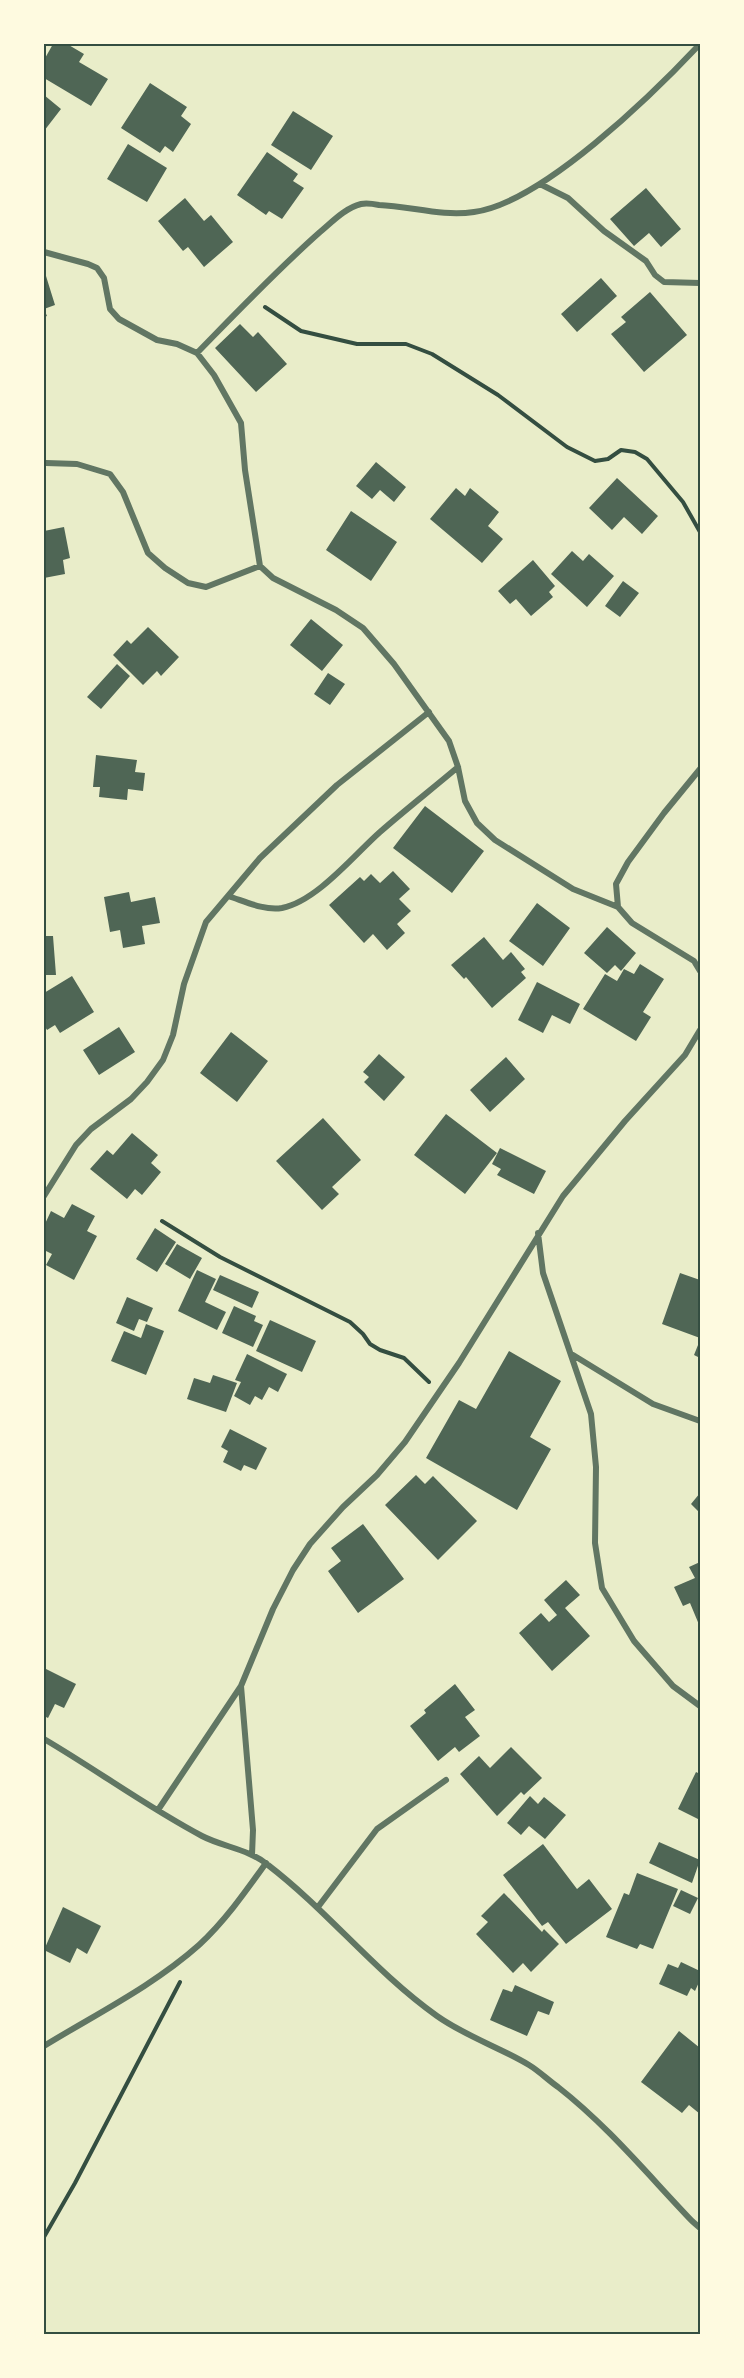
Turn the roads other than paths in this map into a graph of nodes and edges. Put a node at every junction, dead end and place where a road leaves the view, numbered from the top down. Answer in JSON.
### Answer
{"nodes":[{"id":1,"x":700,"y":44,"type":"edge"},
{"id":2,"x":540,"y":184,"type":"junction"},
{"id":3,"x":44,"y":252,"type":"edge"},
{"id":4,"x":700,"y":283,"type":"edge"},
{"id":5,"x":197,"y":353,"type":"junction"},
{"id":6,"x":46,"y":463,"type":"dead end"},
{"id":7,"x":260,"y":566,"type":"junction"},
{"id":8,"x":429,"y":712,"type":"junction"},
{"id":9,"x":458,"y":767,"type":"junction"},
{"id":10,"x":700,"y":769,"type":"edge"},
{"id":11,"x":228,"y":896,"type":"junction"},
{"id":12,"x":618,"y":907,"type":"junction"},
{"id":13,"x":700,"y":971,"type":"edge"},
{"id":14,"x":700,"y":1030,"type":"edge"},
{"id":15,"x":44,"y":1196,"type":"edge"},
{"id":16,"x":538,"y":1232,"type":"junction"},
{"id":17,"x":572,"y":1355,"type":"junction"},
{"id":18,"x":700,"y":1421,"type":"edge"},
{"id":19,"x":242,"y":1686,"type":"junction"},
{"id":20,"x":700,"y":1706,"type":"edge"},
{"id":21,"x":44,"y":1739,"type":"edge"},
{"id":22,"x":446,"y":1780,"type":"dead end"},
{"id":23,"x":158,"y":1810,"type":"junction"},
{"id":24,"x":252,"y":1854,"type":"junction"},
{"id":25,"x":266,"y":1863,"type":"junction"},
{"id":26,"x":318,"y":1907,"type":"junction"},
{"id":27,"x":44,"y":2046,"type":"edge"},
{"id":28,"x":700,"y":2228,"type":"edge"}],
"edges":[{"from":1,"to":2,"type":"street"},
{"from":2,"to":4,"type":"street"},
{"from":2,"to":5,"type":"street"},
{"from":3,"to":5,"type":"street"},
{"from":5,"to":7,"type":"street"},
{"from":6,"to":7,"type":"street"},
{"from":7,"to":8,"type":"street"},
{"from":8,"to":9,"type":"street"},
{"from":8,"to":11,"type":"street"},
{"from":9,"to":11,"type":"street"},
{"from":9,"to":12,"type":"street"},
{"from":10,"to":12,"type":"street"},
{"from":11,"to":15,"type":"street"},
{"from":12,"to":13,"type":"street"},
{"from":14,"to":16,"type":"street"},
{"from":16,"to":17,"type":"street"},
{"from":16,"to":19,"type":"street"},
{"from":17,"to":18,"type":"street"},
{"from":17,"to":20,"type":"street"},
{"from":19,"to":23,"type":"street"},
{"from":19,"to":24,"type":"street"},
{"from":21,"to":23,"type":"street"},
{"from":22,"to":26,"type":"street"},
{"from":23,"to":24,"type":"street"},
{"from":24,"to":25,"type":"street"},
{"from":25,"to":26,"type":"street"},
{"from":25,"to":27,"type":"street"},
{"from":26,"to":28,"type":"street"}]}
